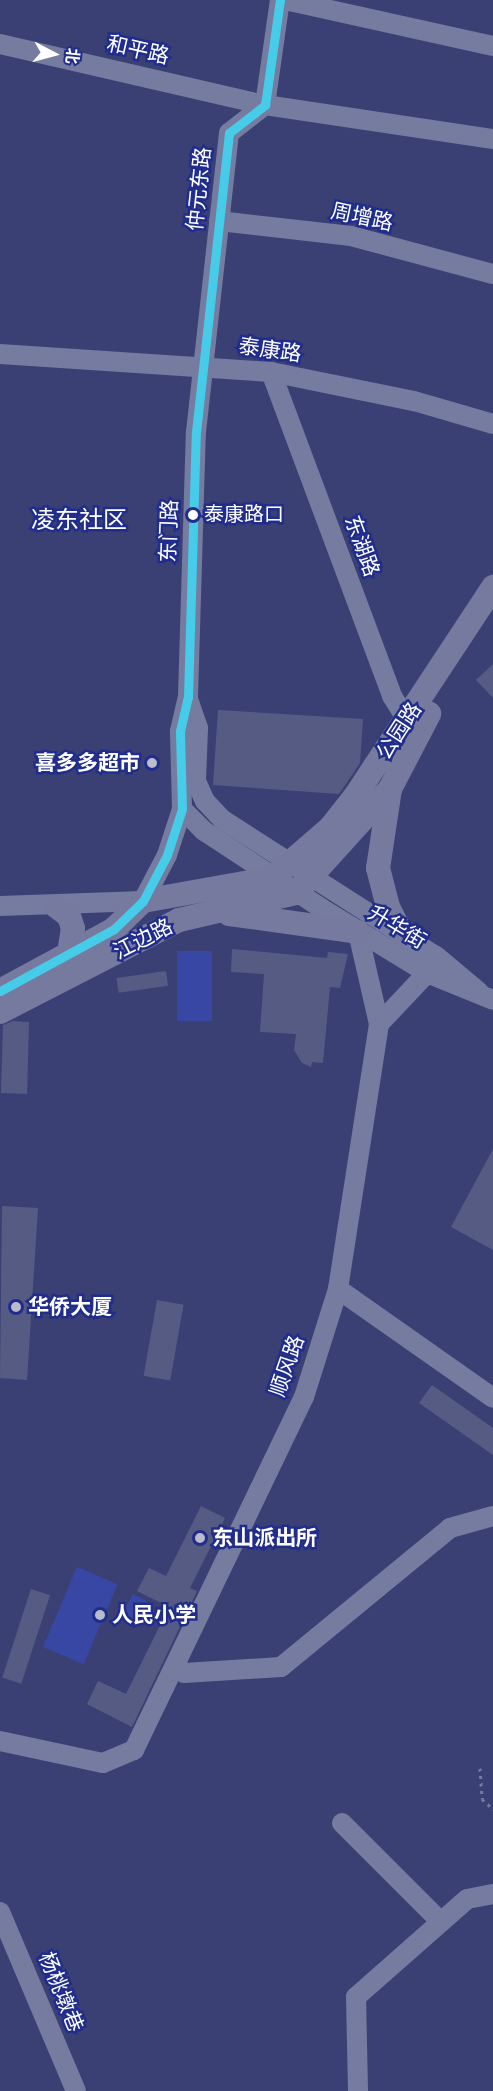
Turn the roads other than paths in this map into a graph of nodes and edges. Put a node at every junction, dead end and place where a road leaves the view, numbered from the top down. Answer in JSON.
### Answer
{"nodes":[{"id":1,"x":280,"y":0,"type":"edge"},
{"id":2,"x":285,"y":0,"type":"edge"},
{"id":3,"x":0,"y":44,"type":"edge"},
{"id":4,"x":493,"y":46,"type":"edge"},
{"id":5,"x":265,"y":105,"type":"junction"},
{"id":6,"x":493,"y":139,"type":"edge"},
{"id":7,"x":219,"y":221,"type":"junction"},
{"id":8,"x":493,"y":274,"type":"edge"},
{"id":9,"x":0,"y":354,"type":"edge"},
{"id":10,"x":203,"y":366,"type":"junction"},
{"id":11,"x":271,"y":372,"type":"junction"},
{"id":12,"x":493,"y":424,"type":"edge"},
{"id":13,"x":493,"y":587,"type":"edge"},
{"id":14,"x":493,"y":616,"type":"edge"},
{"id":15,"x":188,"y":697,"type":"junction"},
{"id":16,"x":413,"y":724,"type":"junction"},
{"id":17,"x":390,"y":789,"type":"junction"},
{"id":18,"x":182,"y":809,"type":"junction"},
{"id":19,"x":281,"y":870,"type":"junction"},
{"id":20,"x":303,"y":884,"type":"junction"},
{"id":21,"x":143,"y":901,"type":"junction"},
{"id":22,"x":0,"y":906,"type":"edge"},
{"id":23,"x":57,"y":907,"type":"junction"},
{"id":24,"x":215,"y":912,"type":"junction"},
{"id":25,"x":358,"y":932,"type":"junction"},
{"id":26,"x":401,"y":933,"type":"junction"},
{"id":27,"x":69,"y":954,"type":"junction"},
{"id":28,"x":427,"y":973,"type":"junction"},
{"id":29,"x":0,"y":991,"type":"edge"},
{"id":30,"x":486,"y":996,"type":"edge"},
{"id":31,"x":0,"y":1012,"type":"edge"},
{"id":32,"x":379,"y":1024,"type":"junction"},
{"id":33,"x":338,"y":1289,"type":"junction"},
{"id":34,"x":493,"y":1398,"type":"edge"},
{"id":35,"x":493,"y":1516,"type":"edge"},
{"id":36,"x":184,"y":1673,"type":"dead end"},
{"id":37,"x":0,"y":1740,"type":"edge"},
{"id":38,"x":342,"y":1823,"type":"dead end"},
{"id":39,"x":493,"y":1894,"type":"edge"},
{"id":40,"x":0,"y":1912,"type":"edge"},
{"id":41,"x":441,"y":1922,"type":"junction"},
{"id":42,"x":76,"y":2091,"type":"edge"},
{"id":43,"x":358,"y":2091,"type":"edge"}],
"edges":[{"from":1,"to":5,"type":"street"},
{"from":2,"to":4,"type":"street"},
{"from":3,"to":5,"type":"street","name":"和平路"},
{"from":5,"to":6,"type":"street","name":"和平路"},
{"from":5,"to":7,"type":"street","name":"仲元东路"},
{"from":7,"to":8,"type":"street","name":"周增路"},
{"from":7,"to":10,"type":"street","name":"仲元东路"},
{"from":9,"to":10,"type":"street","name":"泰康路"},
{"from":10,"to":11,"type":"street","name":"泰康路"},
{"from":10,"to":15,"type":"street","name":"东门路"},
{"from":11,"to":12,"type":"street","name":"泰康路"},
{"from":11,"to":16,"type":"street","name":"东湖路"},
{"from":13,"to":16,"type":"main road","name":"公园路"},
{"from":14,"to":16,"type":"main road","name":"公园路"},
{"from":15,"to":18,"type":"street","name":"东门路"},
{"from":15,"to":19,"type":"street","name":"东门路"},
{"from":16,"to":17,"type":"main road","name":"公园路"},
{"from":16,"to":19,"type":"main road","name":"公园路"},
{"from":17,"to":20,"type":"main road","name":"公园路"},
{"from":17,"to":26,"type":"main road"},
{"from":18,"to":19,"type":"street"},
{"from":18,"to":21,"type":"street","name":"东门路"},
{"from":19,"to":20,"type":"street"},
{"from":19,"to":21,"type":"main road"},
{"from":20,"to":24,"type":"main road","name":"江边路"},
{"from":20,"to":25,"type":"street","name":"升华街"},
{"from":20,"to":26,"type":"street","name":"升华街"},
{"from":21,"to":23,"type":"street"},
{"from":21,"to":27,"type":"main road","name":"江边路"},
{"from":22,"to":23,"type":"street"},
{"from":23,"to":27,"type":"main road"},
{"from":24,"to":25,"type":"main road"},
{"from":24,"to":31,"type":"main road","name":"江边路"},
{"from":25,"to":28,"type":"street","name":"升华街"},
{"from":25,"to":32,"type":"street","name":"顺风路"},
{"from":26,"to":30,"type":"street","name":"升华街"},
{"from":27,"to":29,"type":"main road","name":"江边路"},
{"from":28,"to":30,"type":"street","name":"升华街"},
{"from":28,"to":32,"type":"street"},
{"from":32,"to":33,"type":"street","name":"顺风路"},
{"from":33,"to":34,"type":"street"},
{"from":33,"to":37,"type":"street","name":"顺风路"},
{"from":35,"to":36,"type":"street"},
{"from":38,"to":41,"type":"street"},
{"from":39,"to":41,"type":"street"},
{"from":40,"to":42,"type":"street","name":"杨桃墩巷"},
{"from":41,"to":43,"type":"street"}]}
